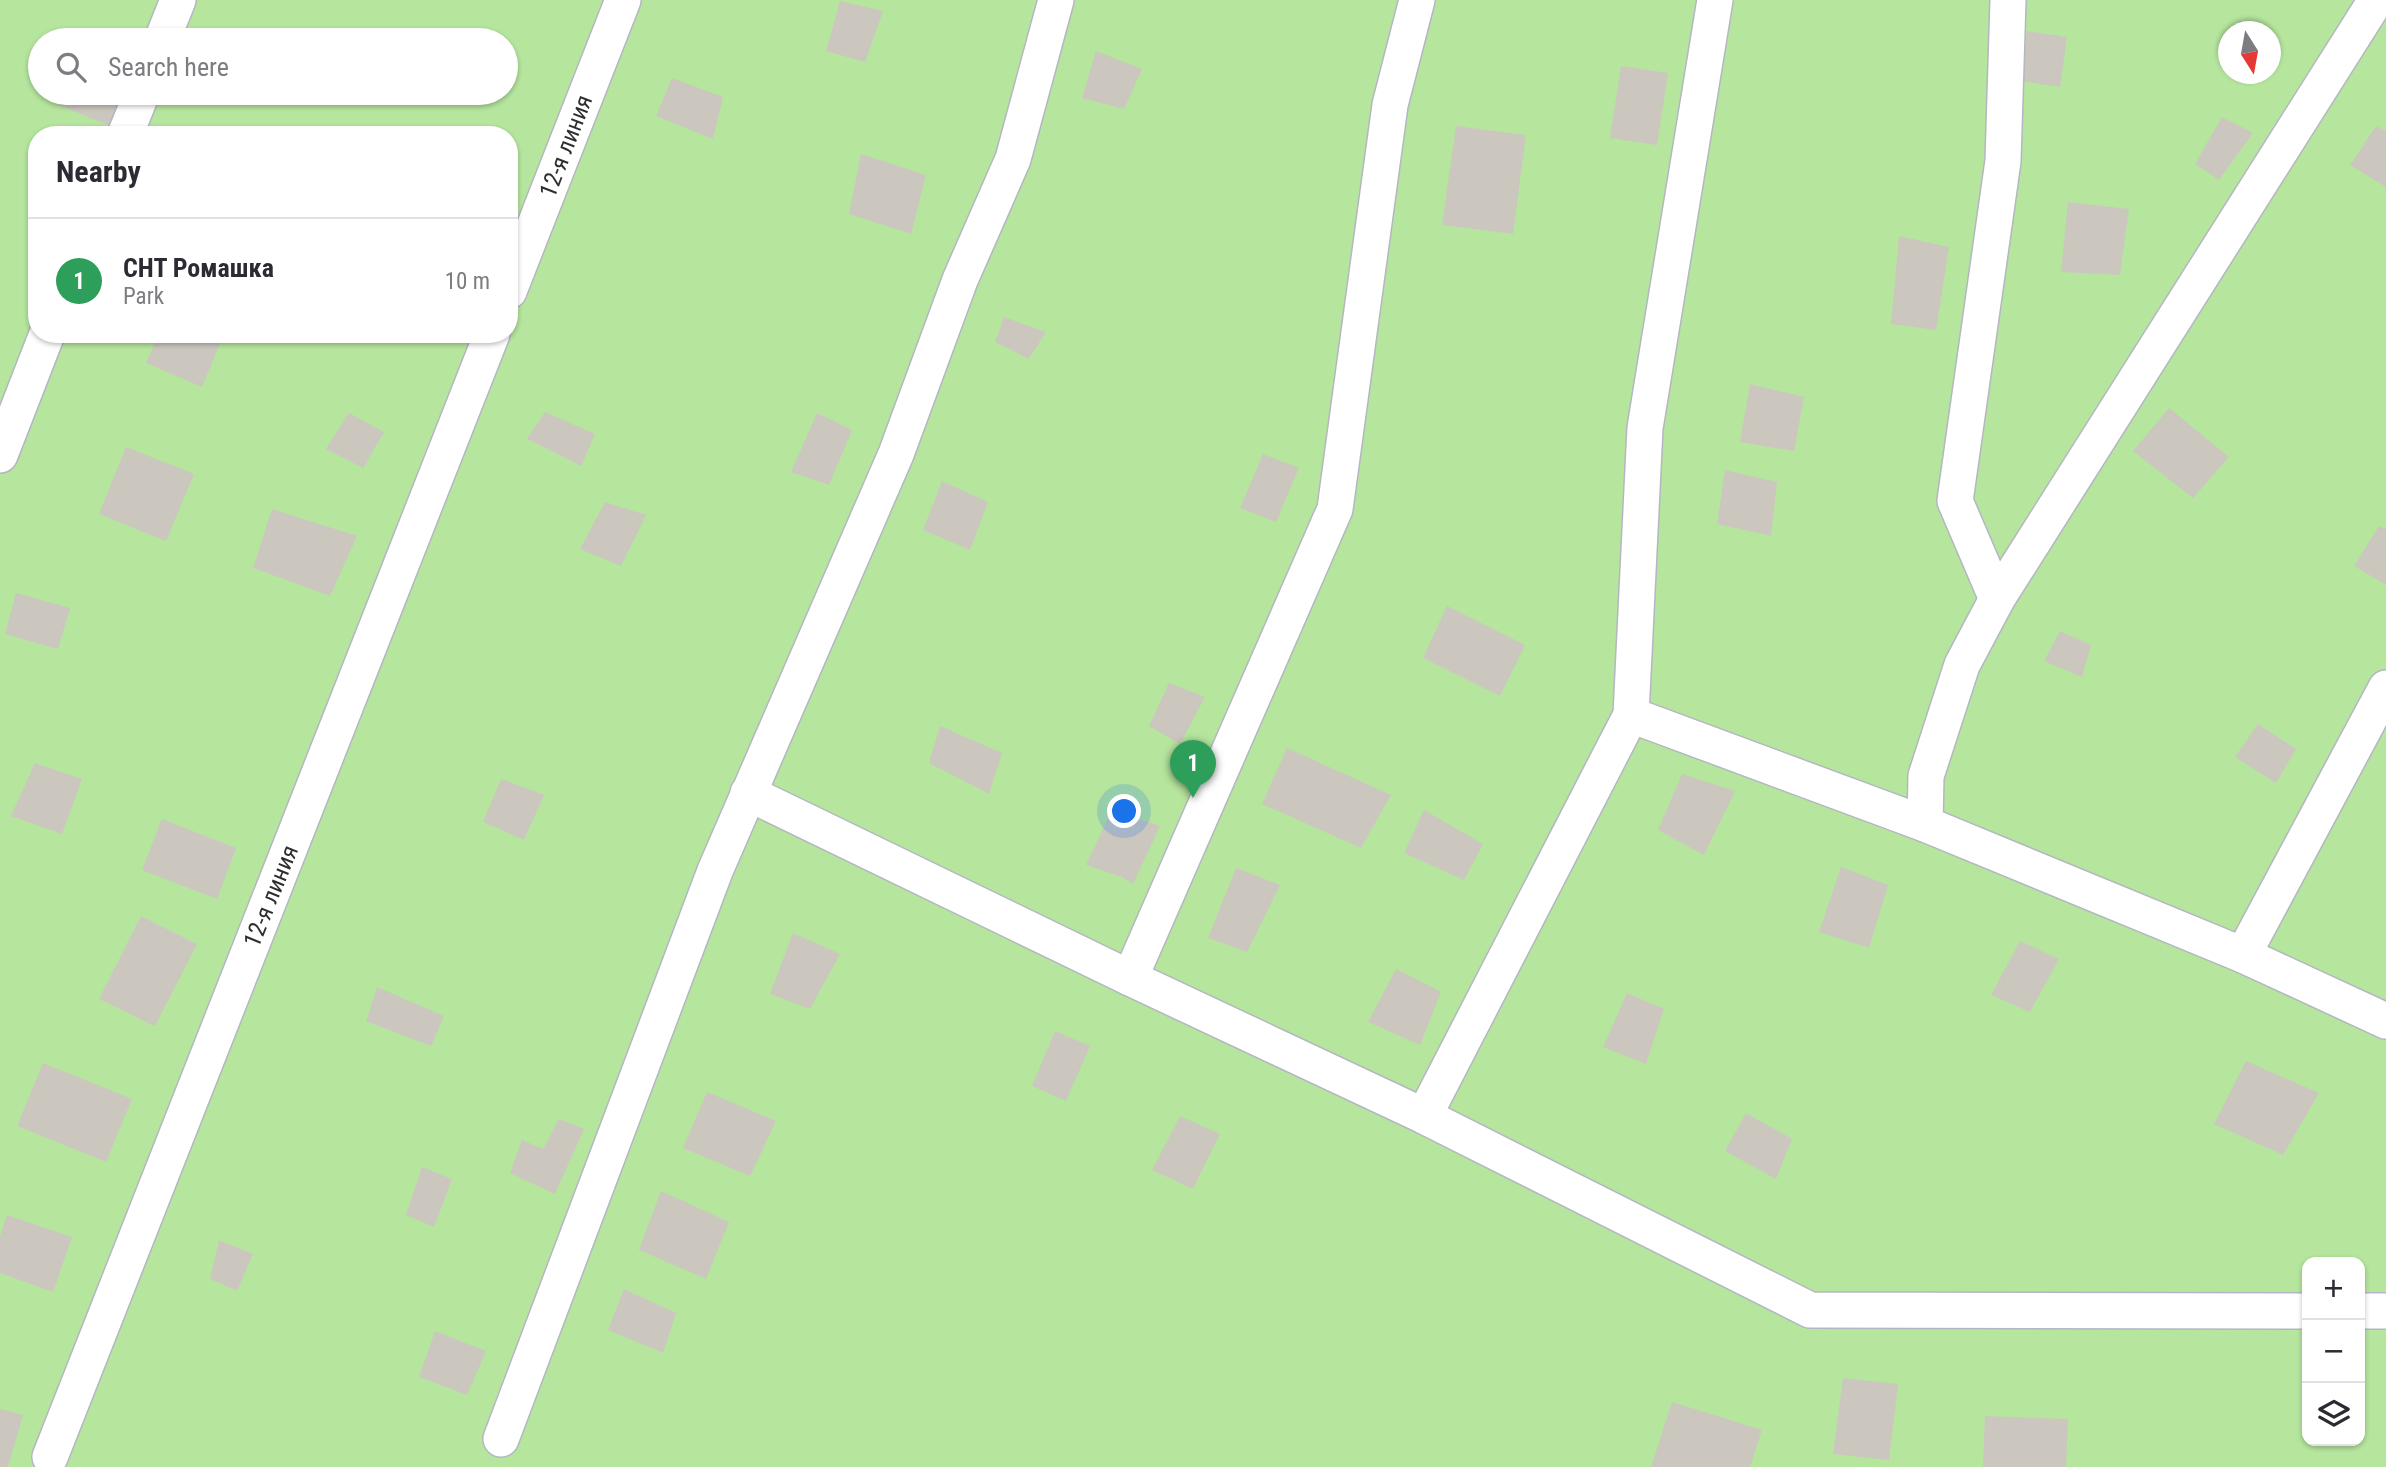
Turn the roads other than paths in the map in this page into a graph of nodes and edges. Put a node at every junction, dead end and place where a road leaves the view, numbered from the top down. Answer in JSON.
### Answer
{"nodes":[{"id":1,"x":178,"y":0,"type":"edge"},
{"id":2,"x":623,"y":0,"type":"edge"},
{"id":3,"x":1056,"y":0,"type":"edge"},
{"id":4,"x":1417,"y":0,"type":"edge"},
{"id":5,"x":1715,"y":0,"type":"edge"},
{"id":6,"x":2008,"y":0,"type":"edge"},
{"id":7,"x":2376,"y":0,"type":"edge"},
{"id":8,"x":167,"y":28,"type":"edge"},
{"id":9,"x":137,"y":105,"type":"edge"},
{"id":10,"x":129,"y":126,"type":"edge"},
{"id":11,"x":518,"y":268,"type":"edge"},
{"id":12,"x":43,"y":343,"type":"edge"},
{"id":13,"x":488,"y":343,"type":"edge"},
{"id":14,"x":0,"y":454,"type":"edge"},
{"id":15,"x":1997,"y":599,"type":"junction"},
{"id":16,"x":2386,"y":688,"type":"edge"},
{"id":17,"x":1631,"y":715,"type":"junction"},
{"id":18,"x":748,"y":793,"type":"junction"},
{"id":19,"x":1925,"y":824,"type":"junction"},
{"id":20,"x":2243,"y":955,"type":"junction"},
{"id":21,"x":1130,"y":978,"type":"junction"},
{"id":22,"x":2386,"y":1021,"type":"edge"},
{"id":23,"x":1424,"y":1116,"type":"junction"},
{"id":24,"x":2302,"y":1311,"type":"edge"},
{"id":25,"x":2365,"y":1311,"type":"edge"},
{"id":26,"x":2386,"y":1311,"type":"edge"},
{"id":27,"x":501,"y":1439,"type":"dead end"},
{"id":28,"x":50,"y":1457,"type":"dead end"}],
"edges":[{"from":1,"to":8,"type":"street"},
{"from":2,"to":11,"type":"street","name":"12-я линия"},
{"from":3,"to":18,"type":"street"},
{"from":4,"to":21,"type":"street"},
{"from":5,"to":17,"type":"street"},
{"from":6,"to":15,"type":"street"},
{"from":7,"to":15,"type":"street"},
{"from":9,"to":10,"type":"street"},
{"from":12,"to":14,"type":"street"},
{"from":13,"to":28,"type":"street","name":"12-я линия"},
{"from":15,"to":19,"type":"street"},
{"from":16,"to":20,"type":"street"},
{"from":17,"to":19,"type":"street"},
{"from":17,"to":23,"type":"street"},
{"from":18,"to":21,"type":"street"},
{"from":18,"to":27,"type":"street"},
{"from":19,"to":20,"type":"street"},
{"from":20,"to":22,"type":"street"},
{"from":21,"to":23,"type":"street"},
{"from":23,"to":24,"type":"street"},
{"from":25,"to":26,"type":"street"}]}
